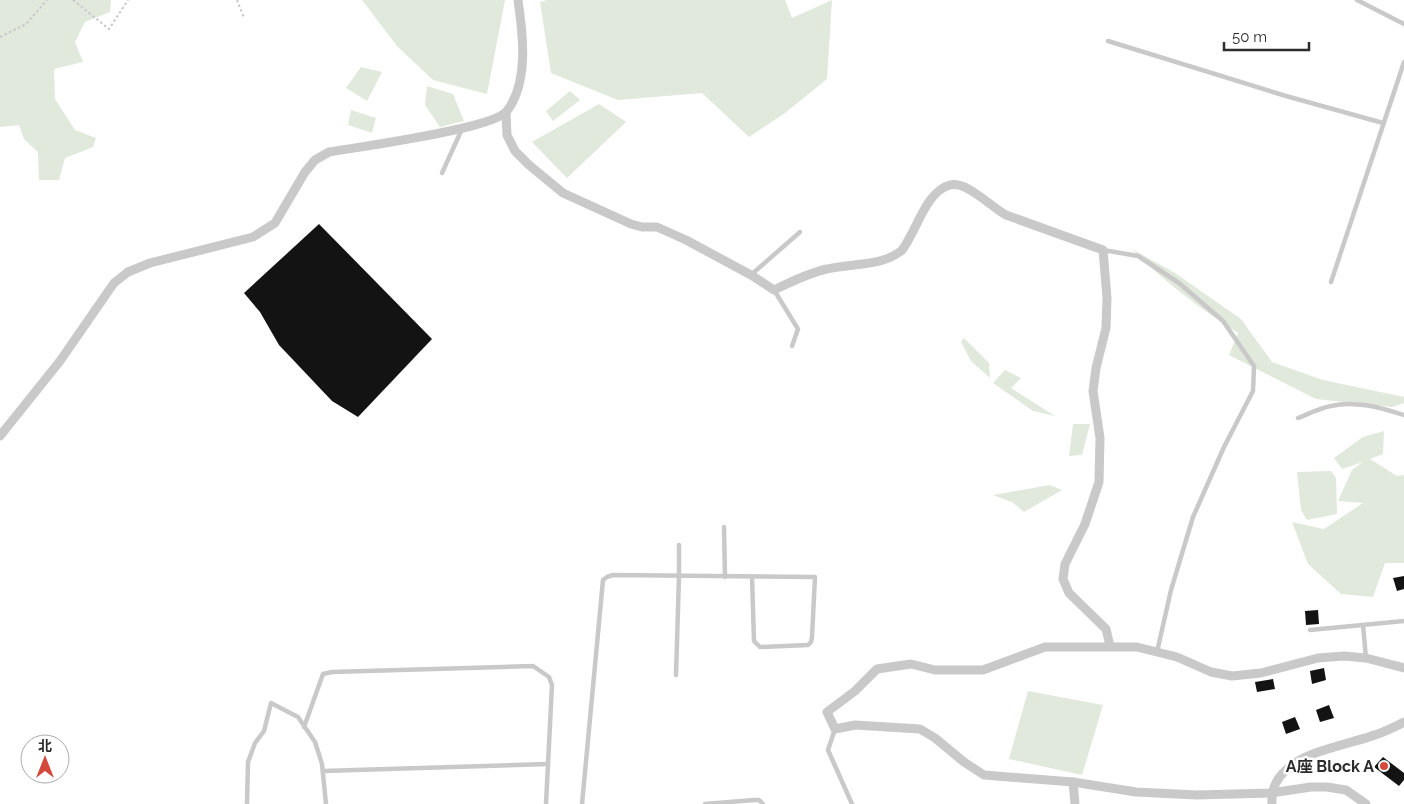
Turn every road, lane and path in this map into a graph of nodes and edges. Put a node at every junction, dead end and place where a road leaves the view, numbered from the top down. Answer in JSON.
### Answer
{"nodes":[{"id":1,"x":47,"y":0,"type":"edge"},
{"id":2,"x":73,"y":0,"type":"edge"},
{"id":3,"x":128,"y":0,"type":"edge"},
{"id":4,"x":237,"y":0,"type":"edge"},
{"id":5,"x":518,"y":0,"type":"edge"},
{"id":6,"x":1357,"y":0,"type":"edge"},
{"id":7,"x":244,"y":18,"type":"dead end"},
{"id":8,"x":1404,"y":24,"type":"edge"},
{"id":9,"x":0,"y":37,"type":"edge"},
{"id":10,"x":1108,"y":41,"type":"dead end"},
{"id":11,"x":1404,"y":62,"type":"edge"},
{"id":12,"x":506,"y":113,"type":"junction"},
{"id":13,"x":1383,"y":123,"type":"junction"},
{"id":14,"x":462,"y":129,"type":"junction"},
{"id":15,"x":442,"y":173,"type":"dead end"},
{"id":16,"x":800,"y":232,"type":"dead end"},
{"id":17,"x":1103,"y":250,"type":"junction"},
{"id":18,"x":751,"y":275,"type":"junction"},
{"id":19,"x":1331,"y":282,"type":"dead end"},
{"id":20,"x":774,"y":290,"type":"junction"},
{"id":21,"x":792,"y":346,"type":"dead end"},
{"id":22,"x":1404,"y":415,"type":"edge"},
{"id":23,"x":1298,"y":418,"type":"dead end"},
{"id":24,"x":0,"y":436,"type":"edge"},
{"id":25,"x":724,"y":527,"type":"dead end"},
{"id":26,"x":678,"y":545,"type":"dead end"},
{"id":27,"x":679,"y":576,"type":"junction"},
{"id":28,"x":726,"y":577,"type":"junction"},
{"id":29,"x":752,"y":577,"type":"junction"},
{"id":30,"x":1404,"y":621,"type":"edge"},
{"id":31,"x":1363,"y":625,"type":"junction"},
{"id":32,"x":1310,"y":630,"type":"dead end"},
{"id":33,"x":1110,"y":646,"type":"junction"},
{"id":34,"x":1157,"y":652,"type":"junction"},
{"id":35,"x":1366,"y":658,"type":"junction"},
{"id":36,"x":1404,"y":668,"type":"edge"},
{"id":37,"x":676,"y":675,"type":"dead end"},
{"id":38,"x":1404,"y":722,"type":"edge"},
{"id":39,"x":304,"y":727,"type":"junction"},
{"id":40,"x":835,"y":729,"type":"junction"},
{"id":41,"x":548,"y":764,"type":"junction"},
{"id":42,"x":323,"y":771,"type":"junction"},
{"id":43,"x":1073,"y":782,"type":"junction"},
{"id":44,"x":1272,"y":793,"type":"junction"},
{"id":45,"x":247,"y":804,"type":"edge"},
{"id":46,"x":326,"y":804,"type":"edge"},
{"id":47,"x":546,"y":804,"type":"edge"},
{"id":48,"x":582,"y":804,"type":"edge"},
{"id":49,"x":704,"y":804,"type":"edge"},
{"id":50,"x":762,"y":804,"type":"edge"},
{"id":51,"x":852,"y":804,"type":"edge"},
{"id":52,"x":1075,"y":804,"type":"edge"},
{"id":53,"x":1272,"y":804,"type":"edge"},
{"id":54,"x":1366,"y":804,"type":"edge"}],
"edges":[{"from":1,"to":9,"type":"path"},
{"from":2,"to":3,"type":"path"},
{"from":4,"to":7,"type":"path"},
{"from":5,"to":12,"type":"street"},
{"from":6,"to":8,"type":"lane"},
{"from":10,"to":13,"type":"lane"},
{"from":11,"to":13,"type":"lane"},
{"from":12,"to":14,"type":"street"},
{"from":12,"to":18,"type":"street"},
{"from":13,"to":19,"type":"lane"},
{"from":14,"to":15,"type":"lane"},
{"from":14,"to":24,"type":"street"},
{"from":16,"to":18,"type":"lane"},
{"from":17,"to":20,"type":"street"},
{"from":17,"to":33,"type":"street"},
{"from":17,"to":34,"type":"lane"},
{"from":18,"to":20,"type":"street"},
{"from":20,"to":21,"type":"lane"},
{"from":22,"to":23,"type":"lane"},
{"from":25,"to":28,"type":"lane"},
{"from":26,"to":27,"type":"lane"},
{"from":27,"to":28,"type":"lane"},
{"from":27,"to":37,"type":"lane"},
{"from":27,"to":48,"type":"lane"},
{"from":28,"to":29,"type":"lane"},
{"from":29,"to":29,"type":"lane"},
{"from":30,"to":31,"type":"lane"},
{"from":31,"to":32,"type":"lane"},
{"from":31,"to":35,"type":"lane"},
{"from":33,"to":34,"type":"street"},
{"from":33,"to":40,"type":"street"},
{"from":34,"to":35,"type":"street"},
{"from":35,"to":36,"type":"street"},
{"from":38,"to":44,"type":"street"},
{"from":39,"to":41,"type":"lane"},
{"from":39,"to":42,"type":"lane"},
{"from":39,"to":45,"type":"lane"},
{"from":40,"to":43,"type":"street"},
{"from":40,"to":51,"type":"lane"},
{"from":41,"to":42,"type":"lane"},
{"from":41,"to":47,"type":"lane"},
{"from":42,"to":46,"type":"lane"},
{"from":43,"to":44,"type":"street"},
{"from":43,"to":52,"type":"street"},
{"from":44,"to":53,"type":"street"},
{"from":44,"to":54,"type":"street"},
{"from":49,"to":50,"type":"lane"}]}
